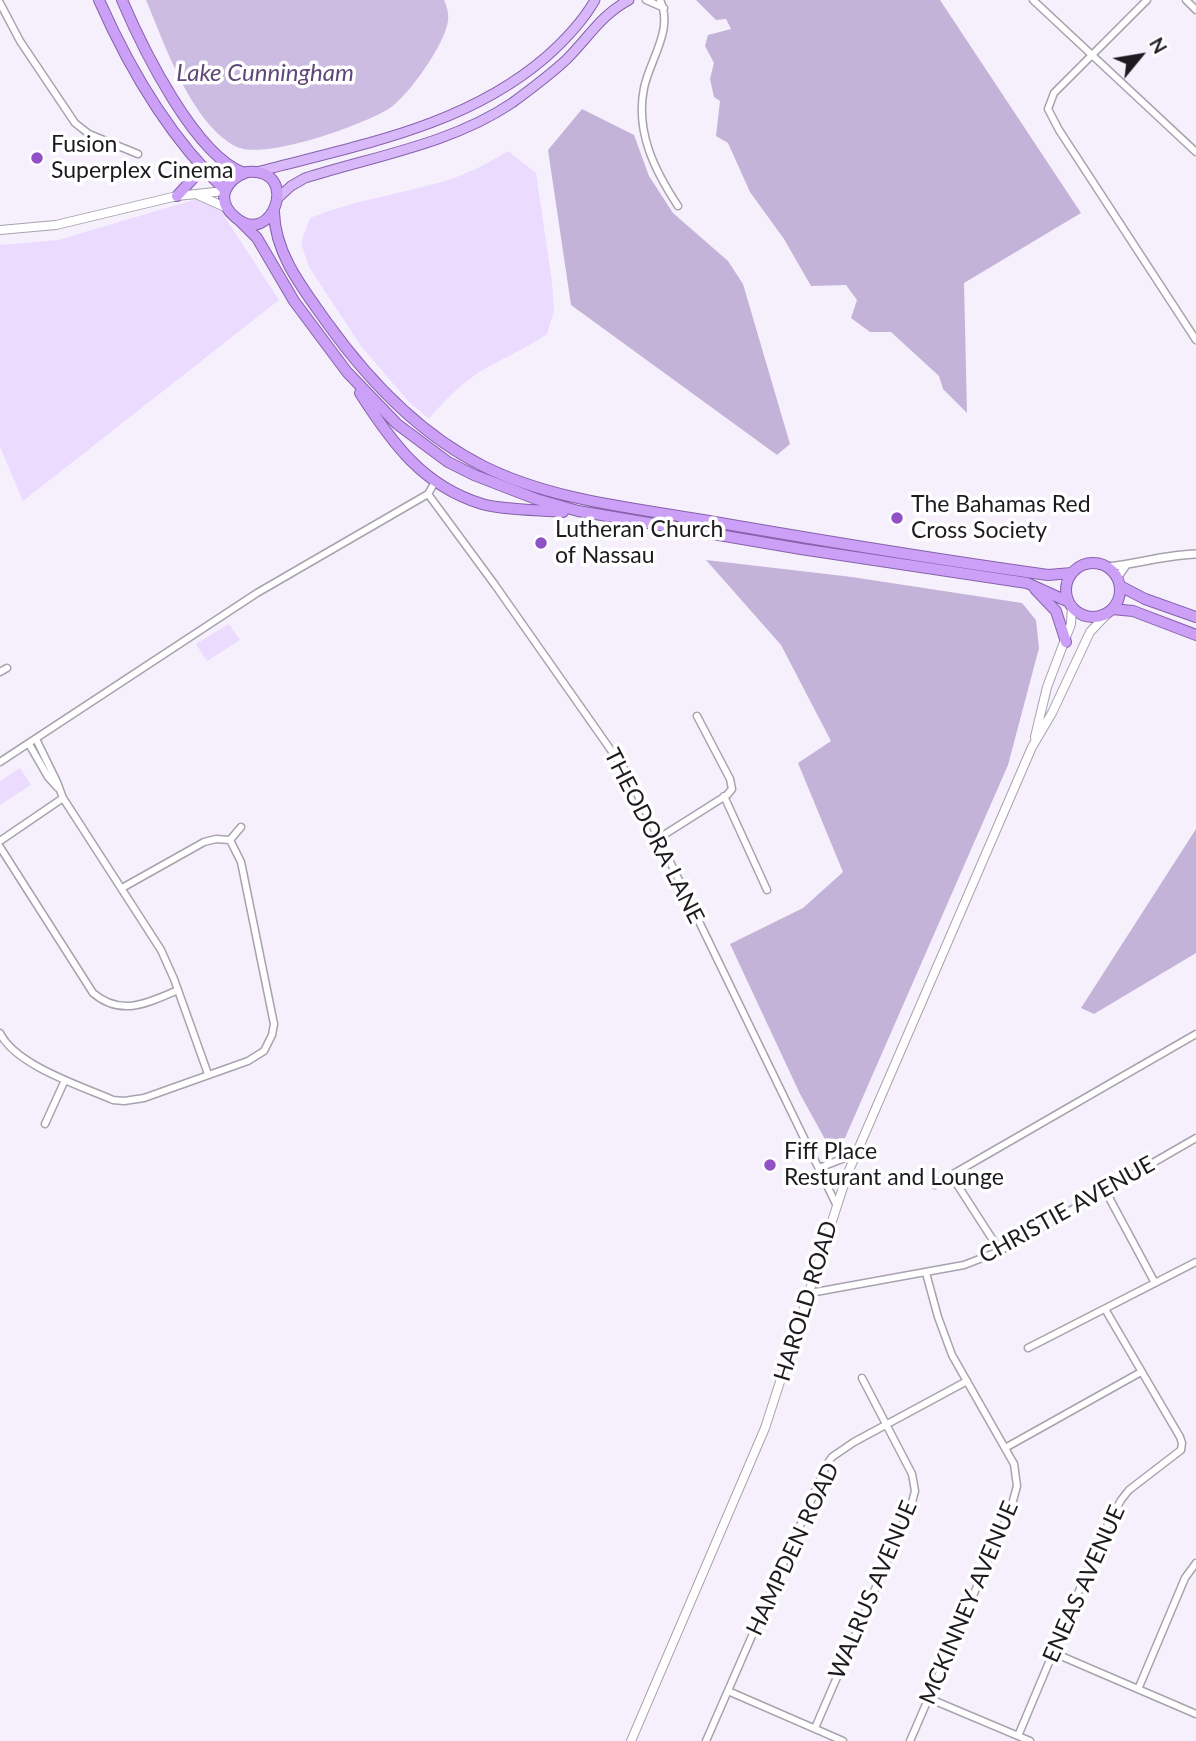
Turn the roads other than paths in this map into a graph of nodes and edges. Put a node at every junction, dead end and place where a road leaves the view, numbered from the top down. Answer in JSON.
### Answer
{"nodes":[{"id":1,"x":99,"y":0,"type":"edge"},
{"id":2,"x":122,"y":0,"type":"edge"},
{"id":3,"x":595,"y":0,"type":"edge"},
{"id":4,"x":629,"y":0,"type":"edge"},
{"id":5,"x":646,"y":0,"type":"edge"},
{"id":6,"x":660,"y":0,"type":"edge"},
{"id":7,"x":1034,"y":0,"type":"edge"},
{"id":8,"x":1147,"y":0,"type":"edge"},
{"id":9,"x":1186,"y":0,"type":"edge"},
{"id":10,"x":0,"y":3,"type":"edge"},
{"id":11,"x":664,"y":8,"type":"junction"},
{"id":12,"x":1196,"y":10,"type":"edge"},
{"id":13,"x":1093,"y":54,"type":"junction"},
{"id":14,"x":1196,"y":152,"type":"edge"},
{"id":15,"x":138,"y":154,"type":"dead end"},
{"id":16,"x":198,"y":164,"type":"junction"},
{"id":17,"x":257,"y":172,"type":"junction"},
{"id":18,"x":244,"y":173,"type":"junction"},
{"id":19,"x":224,"y":190,"type":"junction"},
{"id":20,"x":196,"y":194,"type":"junction"},
{"id":21,"x":177,"y":196,"type":"junction"},
{"id":22,"x":278,"y":198,"type":"junction"},
{"id":23,"x":678,"y":206,"type":"dead end"},
{"id":24,"x":227,"y":208,"type":"junction"},
{"id":25,"x":274,"y":212,"type":"junction"},
{"id":26,"x":240,"y":220,"type":"junction"},
{"id":27,"x":0,"y":230,"type":"edge"},
{"id":28,"x":1196,"y":340,"type":"edge"},
{"id":29,"x":347,"y":372,"type":"junction"},
{"id":30,"x":435,"y":482,"type":"junction"},
{"id":31,"x":428,"y":495,"type":"junction"},
{"id":32,"x":578,"y":511,"type":"junction"},
{"id":33,"x":1196,"y":554,"type":"edge"},
{"id":34,"x":1126,"y":565,"type":"junction"},
{"id":35,"x":1106,"y":567,"type":"junction"},
{"id":36,"x":1072,"y":573,"type":"junction"},
{"id":37,"x":1118,"y":582,"type":"junction"},
{"id":38,"x":1027,"y":583,"type":"junction"},
{"id":39,"x":1070,"y":604,"type":"junction"},
{"id":40,"x":1110,"y":611,"type":"junction"},
{"id":41,"x":1196,"y":617,"type":"edge"},
{"id":42,"x":1196,"y":635,"type":"edge"},
{"id":43,"x":1066,"y":642,"type":"junction"},
{"id":44,"x":697,"y":716,"type":"dead end"},
{"id":45,"x":36,"y":739,"type":"junction"},
{"id":46,"x":29,"y":744,"type":"junction"},
{"id":47,"x":1032,"y":747,"type":"junction"},
{"id":48,"x":0,"y":762,"type":"edge"},
{"id":49,"x":58,"y":788,"type":"junction"},
{"id":50,"x":724,"y":796,"type":"junction"},
{"id":51,"x":63,"y":798,"type":"junction"},
{"id":52,"x":241,"y":827,"type":"dead end"},
{"id":53,"x":659,"y":838,"type":"junction"},
{"id":54,"x":0,"y":841,"type":"edge"},
{"id":55,"x":230,"y":841,"type":"junction"},
{"id":56,"x":0,"y":847,"type":"edge"},
{"id":57,"x":122,"y":888,"type":"junction"},
{"id":58,"x":767,"y":890,"type":"dead end"},
{"id":59,"x":178,"y":989,"type":"junction"},
{"id":60,"x":0,"y":1033,"type":"edge"},
{"id":61,"x":1196,"y":1034,"type":"edge"},
{"id":62,"x":208,"y":1073,"type":"junction"},
{"id":63,"x":65,"y":1080,"type":"junction"},
{"id":64,"x":45,"y":1125,"type":"dead end"},
{"id":65,"x":1196,"y":1138,"type":"edge"},
{"id":66,"x":857,"y":1153,"type":"junction"},
{"id":67,"x":819,"y":1168,"type":"junction"},
{"id":68,"x":951,"y":1175,"type":"junction"},
{"id":69,"x":934,"y":1185,"type":"dead end"},
{"id":70,"x":1105,"y":1191,"type":"junction"},
{"id":71,"x":836,"y":1204,"type":"junction"},
{"id":72,"x":1000,"y":1251,"type":"junction"},
{"id":73,"x":1196,"y":1262,"type":"edge"},
{"id":74,"x":926,"y":1273,"type":"junction"},
{"id":75,"x":1155,"y":1283,"type":"junction"},
{"id":76,"x":810,"y":1293,"type":"junction"},
{"id":77,"x":1105,"y":1309,"type":"junction"},
{"id":78,"x":1028,"y":1348,"type":"dead end"},
{"id":79,"x":1141,"y":1372,"type":"junction"},
{"id":80,"x":862,"y":1378,"type":"dead end"},
{"id":81,"x":967,"y":1381,"type":"junction"},
{"id":82,"x":887,"y":1424,"type":"junction"},
{"id":83,"x":1005,"y":1448,"type":"junction"},
{"id":84,"x":1196,"y":1563,"type":"edge"},
{"id":85,"x":1054,"y":1653,"type":"junction"},
{"id":86,"x":1139,"y":1687,"type":"junction"},
{"id":87,"x":728,"y":1691,"type":"junction"},
{"id":88,"x":928,"y":1698,"type":"junction"},
{"id":89,"x":1196,"y":1714,"type":"edge"},
{"id":90,"x":815,"y":1728,"type":"junction"},
{"id":91,"x":1018,"y":1736,"type":"junction"},
{"id":92,"x":631,"y":1741,"type":"edge"},
{"id":93,"x":706,"y":1741,"type":"edge"},
{"id":94,"x":843,"y":1741,"type":"edge"},
{"id":95,"x":910,"y":1741,"type":"edge"},
{"id":96,"x":1030,"y":1741,"type":"edge"}],
"edges":[{"from":1,"to":16,"type":"highway"},
{"from":2,"to":18,"type":"highway"},
{"from":3,"to":17,"type":"main road"},
{"from":4,"to":22,"type":"main road"},
{"from":5,"to":11,"type":"street"},
{"from":6,"to":11,"type":"street"},
{"from":7,"to":13,"type":"street"},
{"from":8,"to":13,"type":"street"},
{"from":9,"to":12,"type":"street"},
{"from":10,"to":15,"type":"street"},
{"from":11,"to":23,"type":"street"},
{"from":13,"to":14,"type":"street"},
{"from":13,"to":28,"type":"street"},
{"from":16,"to":19,"type":"highway"},
{"from":16,"to":21,"type":"highway"},
{"from":17,"to":18,"type":"highway"},
{"from":17,"to":22,"type":"highway"},
{"from":18,"to":19,"type":"highway"},
{"from":19,"to":20,"type":"main road"},
{"from":19,"to":24,"type":"highway"},
{"from":20,"to":21,"type":"main road"},
{"from":20,"to":24,"type":"main road"},
{"from":21,"to":27,"type":"main road"},
{"from":22,"to":25,"type":"highway"},
{"from":24,"to":26,"type":"highway"},
{"from":25,"to":26,"type":"highway"},
{"from":25,"to":36,"type":"highway"},
{"from":26,"to":29,"type":"highway"},
{"from":29,"to":30,"type":"highway"},
{"from":29,"to":32,"type":"highway"},
{"from":30,"to":31,"type":"street"},
{"from":30,"to":32,"type":"highway"},
{"from":31,"to":45,"type":"street"},
{"from":31,"to":53,"type":"street","name":"THEODORA LANE"},
{"from":32,"to":38,"type":"highway"},
{"from":33,"to":34,"type":"street"},
{"from":34,"to":35,"type":"street"},
{"from":34,"to":37,"type":"street"},
{"from":35,"to":36,"type":"highway"},
{"from":35,"to":37,"type":"highway"},
{"from":36,"to":39,"type":"highway"},
{"from":37,"to":40,"type":"highway"},
{"from":37,"to":41,"type":"highway"},
{"from":38,"to":39,"type":"highway"},
{"from":38,"to":43,"type":"highway"},
{"from":39,"to":40,"type":"highway"},
{"from":39,"to":43,"type":"main road","name":"HAROLD ROAD"},
{"from":40,"to":42,"type":"highway"},
{"from":40,"to":47,"type":"main road","name":"HAROLD ROAD"},
{"from":43,"to":47,"type":"main road","name":"HAROLD ROAD"},
{"from":44,"to":50,"type":"street"},
{"from":45,"to":46,"type":"street"},
{"from":45,"to":49,"type":"street"},
{"from":46,"to":48,"type":"street"},
{"from":46,"to":49,"type":"street"},
{"from":47,"to":66,"type":"main road","name":"HAROLD ROAD"},
{"from":49,"to":51,"type":"street"},
{"from":50,"to":53,"type":"street"},
{"from":50,"to":58,"type":"street"},
{"from":51,"to":54,"type":"street"},
{"from":51,"to":57,"type":"street"},
{"from":52,"to":55,"type":"street"},
{"from":53,"to":67,"type":"street","name":"THEODORA LANE"},
{"from":55,"to":57,"type":"street"},
{"from":55,"to":62,"type":"street"},
{"from":56,"to":59,"type":"street"},
{"from":57,"to":59,"type":"street"},
{"from":59,"to":62,"type":"street"},
{"from":60,"to":63,"type":"street"},
{"from":61,"to":68,"type":"street"},
{"from":62,"to":63,"type":"street"},
{"from":63,"to":64,"type":"street"},
{"from":65,"to":70,"type":"street","name":"CHRISTIE AVENUE"},
{"from":66,"to":67,"type":"street"},
{"from":66,"to":71,"type":"main road","name":"HAROLD ROAD"},
{"from":67,"to":71,"type":"street","name":"THEODORA LANE"},
{"from":68,"to":69,"type":"street"},
{"from":68,"to":72,"type":"street"},
{"from":70,"to":72,"type":"street","name":"CHRISTIE AVENUE"},
{"from":70,"to":75,"type":"street"},
{"from":71,"to":76,"type":"main road","name":"HAROLD ROAD"},
{"from":72,"to":74,"type":"street","name":"CHRISTIE AVENUE"},
{"from":73,"to":75,"type":"street"},
{"from":74,"to":76,"type":"street","name":"CHRISTIE AVENUE"},
{"from":74,"to":81,"type":"street","name":"MCKINNEY AVENUE"},
{"from":75,"to":77,"type":"street"},
{"from":76,"to":92,"type":"main road","name":"HAROLD ROAD"},
{"from":77,"to":78,"type":"street"},
{"from":77,"to":79,"type":"street","name":"ENEAS AVENUE"},
{"from":79,"to":83,"type":"street"},
{"from":79,"to":85,"type":"street","name":"ENEAS AVENUE"},
{"from":80,"to":82,"type":"street","name":"WALRUS AVENUE"},
{"from":81,"to":82,"type":"street","name":"HAMPDEN ROAD"},
{"from":81,"to":83,"type":"street","name":"MCKINNEY AVENUE"},
{"from":82,"to":87,"type":"street","name":"HAMPDEN ROAD"},
{"from":82,"to":90,"type":"street","name":"WALRUS AVENUE"},
{"from":83,"to":88,"type":"street","name":"MCKINNEY AVENUE"},
{"from":84,"to":86,"type":"street"},
{"from":85,"to":86,"type":"street"},
{"from":85,"to":91,"type":"street","name":"ENEAS AVENUE"},
{"from":86,"to":89,"type":"street"},
{"from":87,"to":90,"type":"street"},
{"from":87,"to":93,"type":"street","name":"HAMPDEN ROAD"},
{"from":88,"to":91,"type":"street"},
{"from":88,"to":95,"type":"street","name":"MCKINNEY AVENUE"},
{"from":90,"to":94,"type":"street"},
{"from":91,"to":96,"type":"street"}]}
